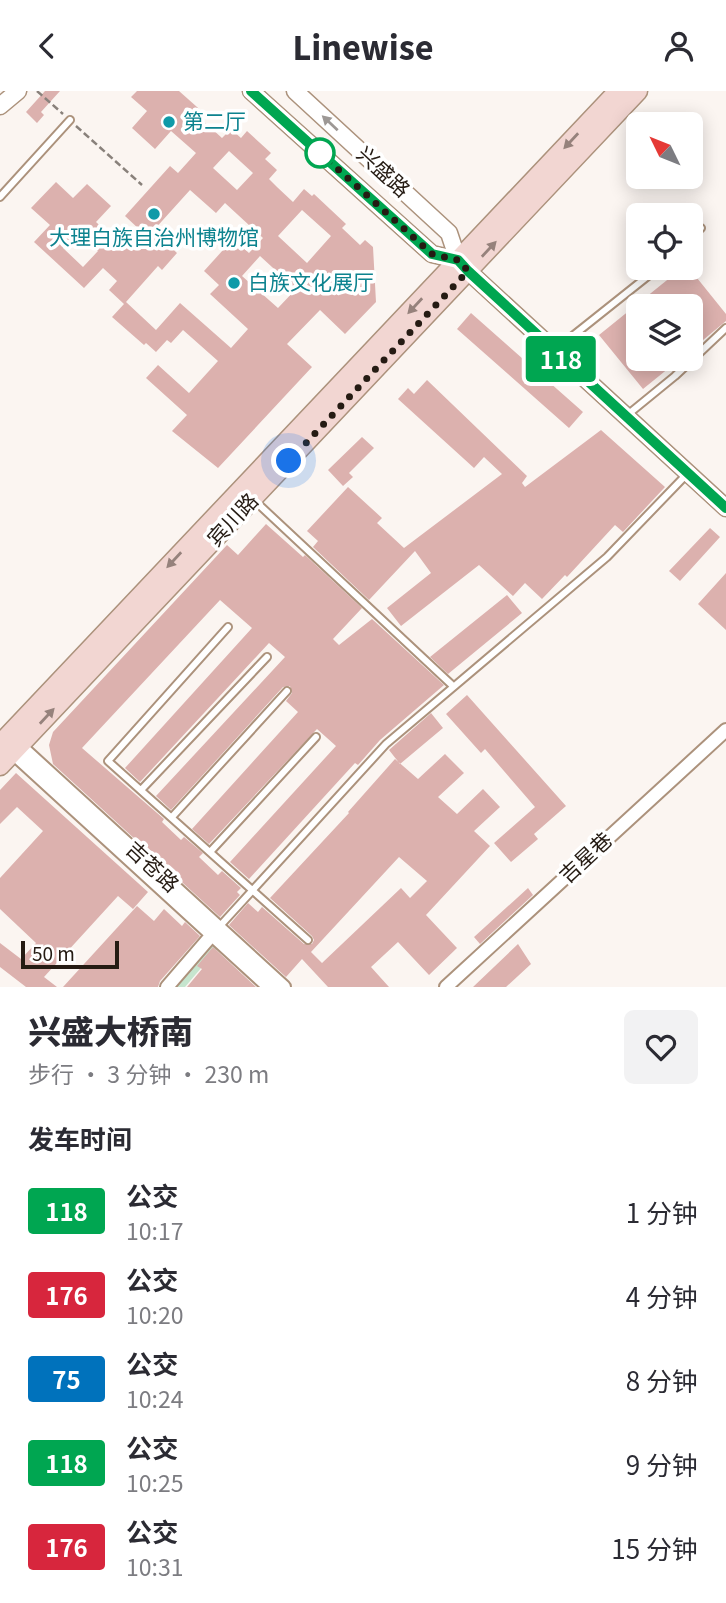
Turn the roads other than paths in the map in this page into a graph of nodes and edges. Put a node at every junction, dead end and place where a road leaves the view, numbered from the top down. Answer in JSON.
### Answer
{"nodes":[{"id":1,"x":18,"y":91,"type":"edge"},
{"id":2,"x":295,"y":91,"type":"edge"},
{"id":3,"x":618,"y":91,"type":"edge"},
{"id":4,"x":638,"y":91,"type":"edge"},
{"id":5,"x":251,"y":92,"type":"edge"},
{"id":6,"x":0,"y":106,"type":"edge"},
{"id":7,"x":69,"y":120,"type":"road end"},
{"id":8,"x":0,"y":197,"type":"edge"},
{"id":9,"x":463,"y":265,"type":"junction"},
{"id":10,"x":643,"y":280,"type":"edge"},
{"id":11,"x":726,"y":328,"type":"edge"},
{"id":12,"x":554,"y":352,"type":"junction"},
{"id":13,"x":624,"y":417,"type":"junction"},
{"id":14,"x":687,"y":474,"type":"junction"},
{"id":15,"x":253,"y":498,"type":"junction"},
{"id":16,"x":726,"y":508,"type":"edge"},
{"id":17,"x":228,"y":627,"type":"dead end"},
{"id":18,"x":267,"y":657,"type":"dead end"},
{"id":19,"x":453,"y":687,"type":"junction"},
{"id":20,"x":287,"y":691,"type":"dead end"},
{"id":21,"x":726,"y":730,"type":"edge"},
{"id":22,"x":316,"y":737,"type":"dead end"},
{"id":23,"x":8,"y":752,"type":"edge"},
{"id":24,"x":141,"y":790,"type":"junction"},
{"id":25,"x":172,"y":817,"type":"junction"},
{"id":26,"x":210,"y":852,"type":"junction"},
{"id":27,"x":252,"y":890,"type":"junction"},
{"id":28,"x":215,"y":932,"type":"junction"},
{"id":29,"x":308,"y":940,"type":"dead end"},
{"id":30,"x":167,"y":987,"type":"edge"},
{"id":31,"x":269,"y":987,"type":"edge"},
{"id":32,"x":284,"y":987,"type":"edge"},
{"id":33,"x":446,"y":987,"type":"edge"}],
"edges":[{"from":1,"to":6,"type":"street"},
{"from":9,"to":2,"type":"street","name":"兴盛路","one_way":true},
{"from":3,"to":9,"type":"main road","name":"宾川路","one_way":true},
{"from":9,"to":4,"type":"main road","name":"宾川路","one_way":true},
{"from":5,"to":9,"type":"street","name":"兴盛路"},
{"from":7,"to":8,"type":"lane"},
{"from":9,"to":12,"type":"street","name":"兴盛路"},
{"from":9,"to":15,"type":"main road","name":"宾川路"},
{"from":9,"to":23,"type":"main road","name":"宾川路","one_way":true},
{"from":10,"to":12,"type":"lane"},
{"from":11,"to":13,"type":"lane"},
{"from":12,"to":13,"type":"street","name":"兴盛路"},
{"from":13,"to":14,"type":"street","name":"兴盛路"},
{"from":14,"to":16,"type":"street","name":"兴盛路"},
{"from":14,"to":19,"type":"lane"},
{"from":15,"to":19,"type":"lane"},
{"from":23,"to":15,"type":"main road","name":"宾川路","one_way":true},
{"from":17,"to":24,"type":"lane"},
{"from":18,"to":24,"type":"lane"},
{"from":19,"to":27,"type":"lane"},
{"from":20,"to":25,"type":"lane"},
{"from":21,"to":33,"type":"street","name":"吉星巷"},
{"from":22,"to":26,"type":"lane"},
{"from":23,"to":28,"type":"street","name":"吉苍路"},
{"from":24,"to":25,"type":"lane"},
{"from":25,"to":26,"type":"lane"},
{"from":26,"to":27,"type":"lane"},
{"from":27,"to":28,"type":"lane"},
{"from":27,"to":29,"type":"lane"},
{"from":28,"to":30,"type":"street"},
{"from":28,"to":31,"type":"street","name":"吉苍路"},
{"from":28,"to":32,"type":"street","name":"吉苍路"}]}
